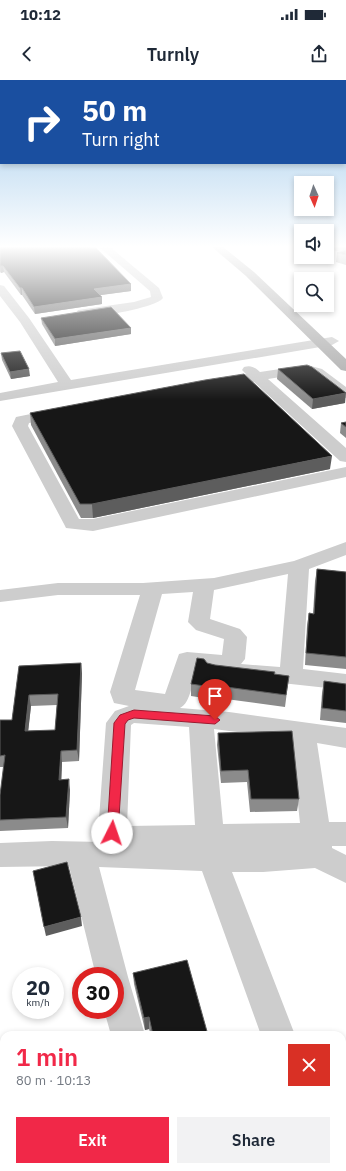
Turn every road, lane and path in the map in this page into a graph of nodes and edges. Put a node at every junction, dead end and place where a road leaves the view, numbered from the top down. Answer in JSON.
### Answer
{"nodes":[{"id":1,"x":8,"y":298,"type":"edge"},
{"id":2,"x":157,"y":298,"type":"edge"},
{"id":3,"x":277,"y":298,"type":"edge"},
{"id":4,"x":290,"y":298,"type":"edge"},
{"id":5,"x":73,"y":315,"type":"edge"},
{"id":6,"x":38,"y":319,"type":"dead end"},
{"id":7,"x":25,"y":321,"type":"junction"},
{"id":8,"x":327,"y":342,"type":"junction"},
{"id":9,"x":346,"y":355,"type":"edge"},
{"id":10,"x":235,"y":357,"type":"junction"},
{"id":11,"x":346,"y":367,"type":"edge"},
{"id":12,"x":256,"y":376,"type":"junction"},
{"id":13,"x":67,"y":385,"type":"junction"},
{"id":14,"x":202,"y":386,"type":"edge"},
{"id":15,"x":346,"y":394,"type":"edge"},
{"id":16,"x":0,"y":397,"type":"edge"},
{"id":17,"x":72,"y":411,"type":"edge"},
{"id":18,"x":346,"y":457,"type":"edge"},
{"id":19,"x":346,"y":472,"type":"edge"},
{"id":20,"x":346,"y":548,"type":"edge"},
{"id":21,"x":299,"y":566,"type":"junction"},
{"id":22,"x":205,"y":584,"type":"junction"},
{"id":23,"x":153,"y":588,"type":"junction"},
{"id":24,"x":0,"y":596,"type":"edge"},
{"id":25,"x":186,"y":665,"type":"junction"},
{"id":26,"x":290,"y":676,"type":"junction"},
{"id":27,"x":346,"y":682,"type":"edge"},
{"id":28,"x":201,"y":719,"type":"junction"},
{"id":29,"x":303,"y":732,"type":"junction"},
{"id":30,"x":346,"y":738,"type":"edge"},
{"id":31,"x":346,"y":834,"type":"edge"},
{"id":32,"x":210,"y":848,"type":"junction"},
{"id":33,"x":81,"y":854,"type":"junction"},
{"id":34,"x":0,"y":856,"type":"edge"},
{"id":35,"x":334,"y":859,"type":"edge"},
{"id":36,"x":110,"y":967,"type":"edge"},
{"id":37,"x":124,"y":1019,"type":"edge"},
{"id":38,"x":127,"y":1031,"type":"edge"},
{"id":39,"x":277,"y":1031,"type":"edge"}],
"edges":[{"from":1,"to":7,"type":"street"},
{"from":2,"to":5,"type":"street"},
{"from":3,"to":8,"type":"main road"},
{"from":4,"to":8,"type":"main road"},
{"from":6,"to":7,"type":"street"},
{"from":7,"to":13,"type":"street"},
{"from":8,"to":9,"type":"main road"},
{"from":8,"to":10,"type":"street"},
{"from":8,"to":11,"type":"main road"},
{"from":10,"to":12,"type":"street"},
{"from":10,"to":13,"type":"street"},
{"from":12,"to":14,"type":"street"},
{"from":12,"to":15,"type":"street"},
{"from":12,"to":18,"type":"street"},
{"from":13,"to":16,"type":"street"},
{"from":17,"to":19,"type":"street"},
{"from":20,"to":21,"type":"street"},
{"from":21,"to":22,"type":"street"},
{"from":21,"to":26,"type":"street"},
{"from":22,"to":23,"type":"street"},
{"from":22,"to":25,"type":"street"},
{"from":23,"to":24,"type":"street"},
{"from":23,"to":25,"type":"street"},
{"from":25,"to":26,"type":"street"},
{"from":26,"to":27,"type":"street"},
{"from":28,"to":29,"type":"street"},
{"from":28,"to":32,"type":"street"},
{"from":28,"to":32,"type":"street"},
{"from":29,"to":30,"type":"street"},
{"from":29,"to":35,"type":"street"},
{"from":31,"to":35,"type":"street"},
{"from":32,"to":33,"type":"street"},
{"from":32,"to":35,"type":"street"},
{"from":32,"to":39,"type":"street"},
{"from":33,"to":34,"type":"street"},
{"from":33,"to":36,"type":"street"},
{"from":37,"to":38,"type":"street"}]}
